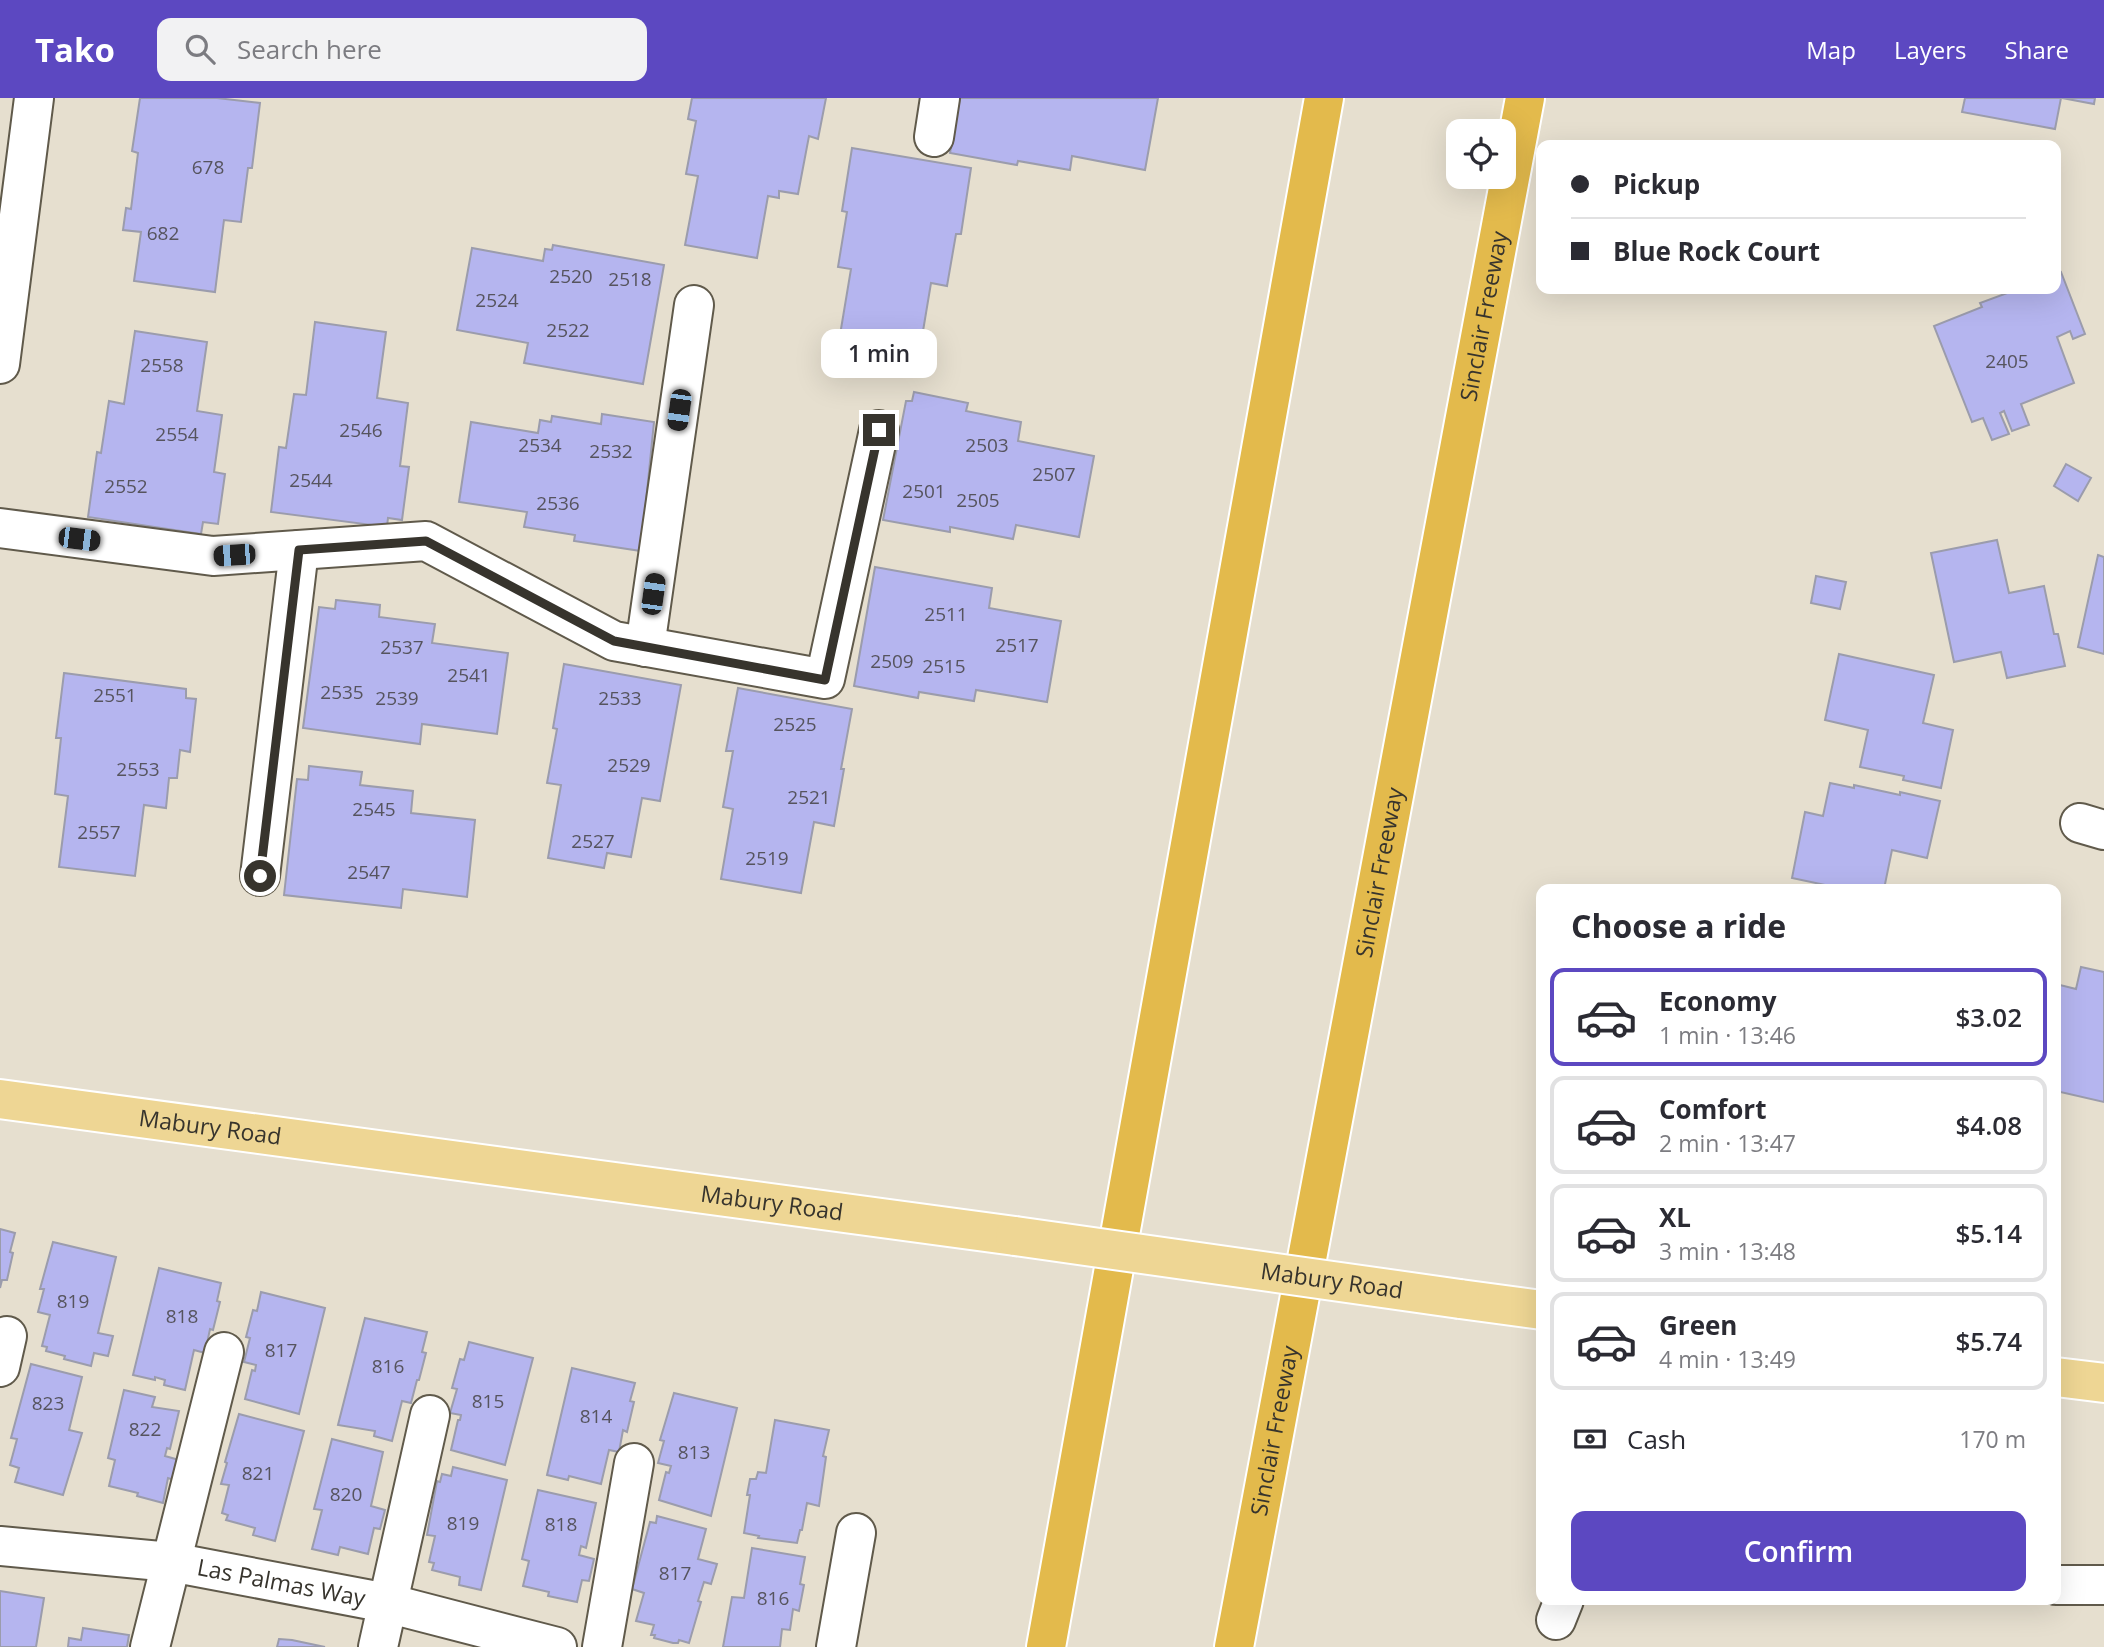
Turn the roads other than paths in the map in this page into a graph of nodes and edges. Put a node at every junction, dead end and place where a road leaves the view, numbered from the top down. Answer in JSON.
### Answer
{"nodes":[{"id":1,"x":34,"y":98,"type":"edge"},
{"id":2,"x":940,"y":98,"type":"edge"},
{"id":3,"x":1324,"y":98,"type":"edge"},
{"id":4,"x":1524,"y":98,"type":"edge"},
{"id":5,"x":934,"y":137,"type":"dead end"},
{"id":6,"x":694,"y":305,"type":"dead end"},
{"id":7,"x":0,"y":364,"type":"edge"},
{"id":8,"x":879,"y":430,"type":"dead end"},
{"id":9,"x":0,"y":528,"type":"edge"},
{"id":10,"x":299,"y":550,"type":"junction"},
{"id":11,"x":645,"y":647,"type":"junction"},
{"id":12,"x":260,"y":876,"type":"dead end"},
{"id":13,"x":0,"y":1099,"type":"edge"},
{"id":14,"x":1536,"y":1309,"type":"edge"},
{"id":15,"x":224,"y":1352,"type":"dead end"},
{"id":16,"x":2061,"y":1378,"type":"edge"},
{"id":17,"x":2104,"y":1383,"type":"edge"},
{"id":18,"x":430,"y":1415,"type":"dead end"},
{"id":19,"x":634,"y":1463,"type":"dead end"},
{"id":20,"x":856,"y":1533,"type":"dead end"},
{"id":21,"x":0,"y":1546,"type":"edge"},
{"id":22,"x":172,"y":1562,"type":"junction"},
{"id":23,"x":2061,"y":1585,"type":"edge"},
{"id":24,"x":2104,"y":1585,"type":"edge"},
{"id":25,"x":387,"y":1603,"type":"junction"},
{"id":26,"x":150,"y":1647,"type":"edge"},
{"id":27,"x":378,"y":1647,"type":"edge"},
{"id":28,"x":557,"y":1647,"type":"edge"},
{"id":29,"x":602,"y":1647,"type":"edge"},
{"id":30,"x":836,"y":1647,"type":"edge"},
{"id":31,"x":1046,"y":1647,"type":"edge"},
{"id":32,"x":1234,"y":1647,"type":"edge"}],
"edges":[{"from":1,"to":7,"type":"street"},
{"from":2,"to":5,"type":"street"},
{"from":3,"to":31,"type":"highway"},
{"from":4,"to":32,"type":"highway","name":"Sinclair Freeway"},
{"from":6,"to":11,"type":"street"},
{"from":8,"to":11,"type":"street"},
{"from":9,"to":10,"type":"street"},
{"from":10,"to":11,"type":"street"},
{"from":10,"to":12,"type":"street"},
{"from":13,"to":14,"type":"main road","name":"Mabury Road","bridge":true},
{"from":15,"to":22,"type":"street"},
{"from":16,"to":17,"type":"main road"},
{"from":18,"to":25,"type":"street"},
{"from":19,"to":29,"type":"street"},
{"from":20,"to":30,"type":"street"},
{"from":21,"to":22,"type":"street","name":"Las Palmas Way"},
{"from":22,"to":25,"type":"street","name":"Las Palmas Way"},
{"from":22,"to":26,"type":"street"},
{"from":23,"to":24,"type":"street"},
{"from":25,"to":27,"type":"street"},
{"from":25,"to":28,"type":"street","name":"Las Palmas Way"}]}
